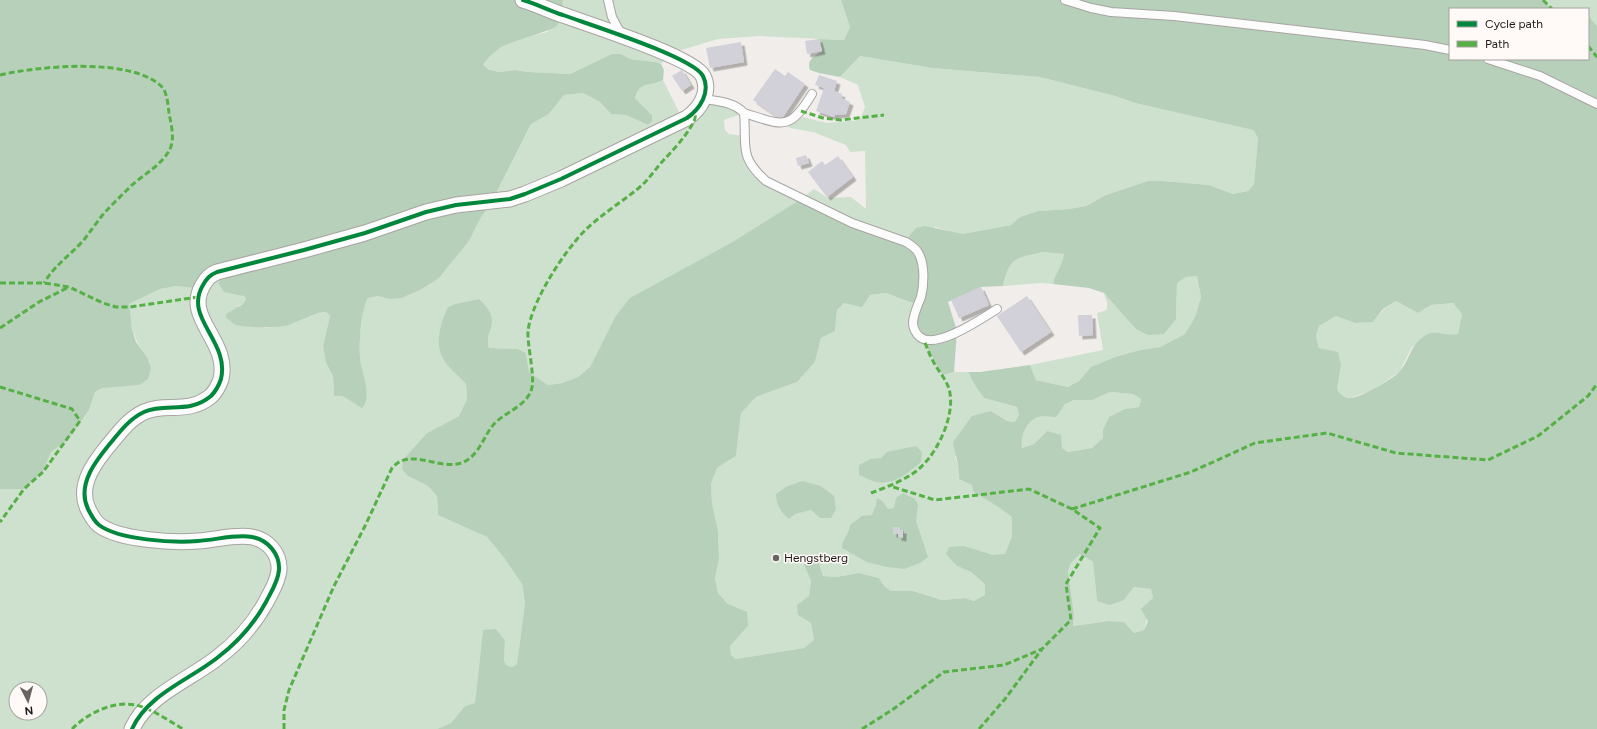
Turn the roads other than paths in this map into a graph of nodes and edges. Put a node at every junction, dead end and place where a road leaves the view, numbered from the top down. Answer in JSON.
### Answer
{"nodes":[{"id":1,"x":523,"y":0,"type":"edge"},
{"id":2,"x":608,"y":0,"type":"edge"},
{"id":3,"x":1065,"y":0,"type":"edge"},
{"id":4,"x":622,"y":36,"type":"junction"},
{"id":5,"x":1449,"y":50,"type":"edge"},
{"id":6,"x":1491,"y":60,"type":"edge"},
{"id":7,"x":812,"y":94,"type":"dead end"},
{"id":8,"x":704,"y":99,"type":"junction"},
{"id":9,"x":1597,"y":104,"type":"edge"},
{"id":10,"x":744,"y":113,"type":"junction"},
{"id":11,"x":997,"y":309,"type":"dead end"},
{"id":12,"x":132,"y":729,"type":"edge"}],
"edges":[{"from":1,"to":4,"type":"street"},
{"from":2,"to":4,"type":"lane"},
{"from":3,"to":5,"type":"lane"},
{"from":4,"to":8,"type":"street"},
{"from":6,"to":9,"type":"lane"},
{"from":7,"to":10,"type":"lane"},
{"from":8,"to":10,"type":"lane"},
{"from":8,"to":12,"type":"street"},
{"from":10,"to":11,"type":"lane"}]}
